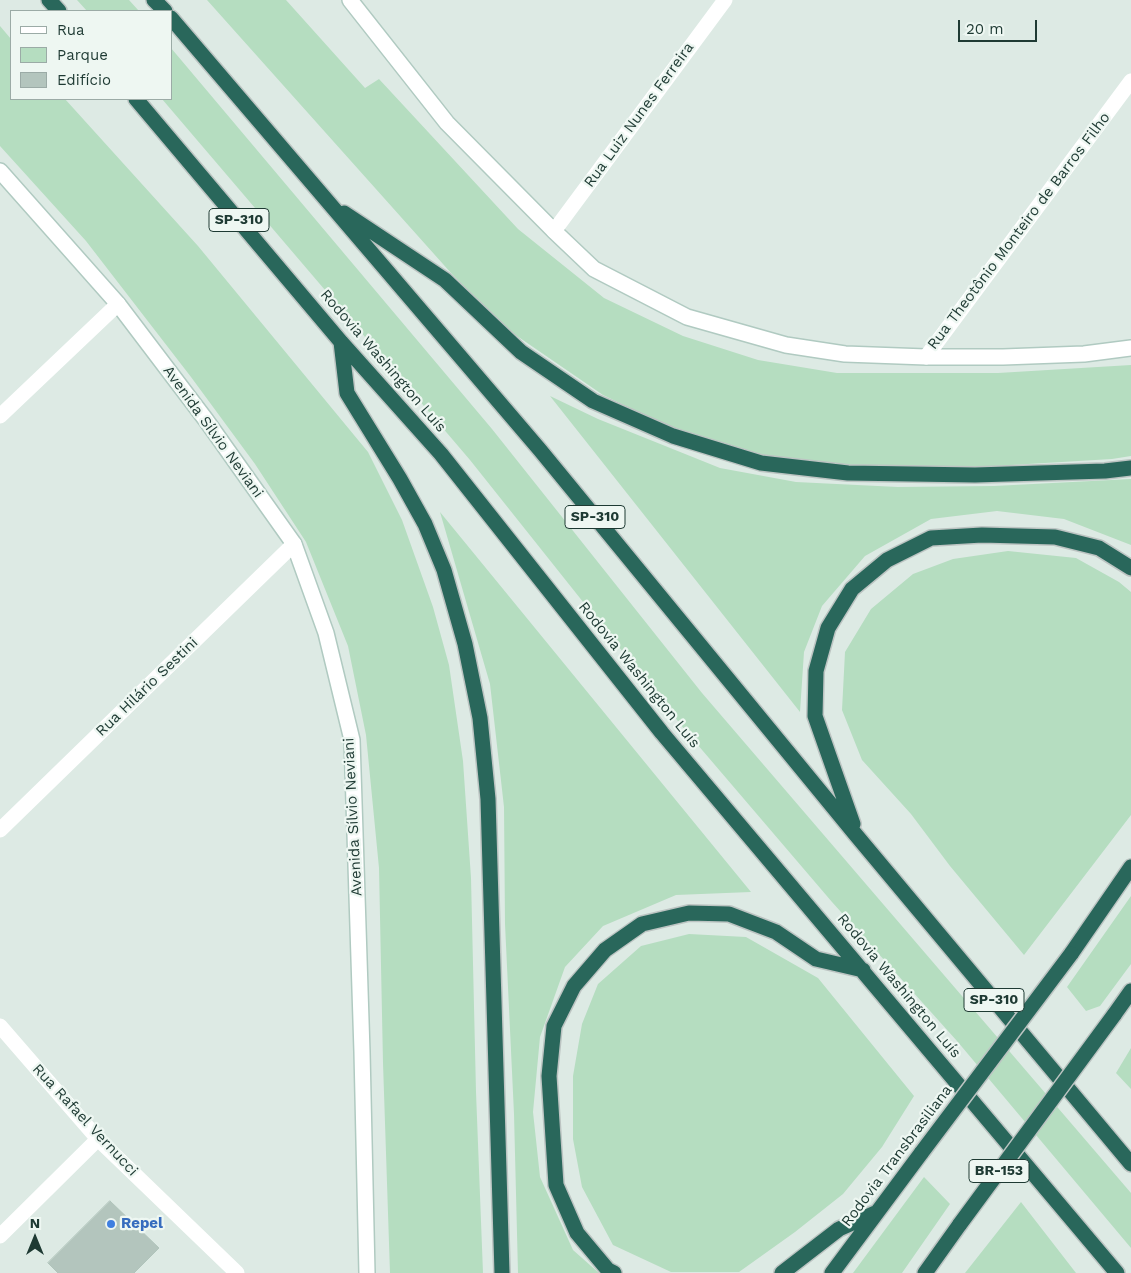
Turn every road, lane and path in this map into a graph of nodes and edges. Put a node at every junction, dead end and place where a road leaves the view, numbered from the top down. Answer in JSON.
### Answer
{"nodes":[{"id":1,"x":49,"y":0,"type":"edge"},
{"id":2,"x":154,"y":0,"type":"edge"},
{"id":3,"x":350,"y":0,"type":"edge"},
{"id":4,"x":725,"y":0,"type":"edge"},
{"id":5,"x":58,"y":10,"type":"edge"},
{"id":6,"x":164,"y":10,"type":"edge"},
{"id":7,"x":172,"y":19,"type":"edge"},
{"id":8,"x":1131,"y":81,"type":"edge"},
{"id":9,"x":137,"y":100,"type":"edge"},
{"id":10,"x":0,"y":171,"type":"edge"},
{"id":11,"x":328,"y":203,"type":"junction"},
{"id":12,"x":554,"y":231,"type":"junction"},
{"id":13,"x":118,"y":304,"type":"junction"},
{"id":14,"x":341,"y":342,"type":"junction"},
{"id":15,"x":1131,"y":348,"type":"edge"},
{"id":16,"x":926,"y":358,"type":"junction"},
{"id":17,"x":0,"y":416,"type":"edge"},
{"id":18,"x":1131,"y":468,"type":"edge"},
{"id":19,"x":294,"y":544,"type":"junction"},
{"id":20,"x":1131,"y":568,"type":"edge"},
{"id":21,"x":0,"y":830,"type":"edge"},
{"id":22,"x":856,"y":835,"type":"junction"},
{"id":23,"x":1131,"y":867,"type":"edge"},
{"id":24,"x":863,"y":970,"type":"junction"},
{"id":25,"x":1131,"y":991,"type":"edge"},
{"id":26,"x":0,"y":1026,"type":"edge"},
{"id":27,"x":98,"y":1139,"type":"junction"},
{"id":28,"x":1131,"y":1164,"type":"edge"},
{"id":29,"x":876,"y":1212,"type":"junction"},
{"id":30,"x":0,"y":1236,"type":"edge"},
{"id":31,"x":237,"y":1273,"type":"edge"},
{"id":32,"x":367,"y":1273,"type":"edge"},
{"id":33,"x":502,"y":1273,"type":"edge"},
{"id":34,"x":614,"y":1273,"type":"edge"},
{"id":35,"x":782,"y":1273,"type":"edge"},
{"id":36,"x":832,"y":1273,"type":"edge"},
{"id":37,"x":925,"y":1273,"type":"edge"},
{"id":38,"x":1117,"y":1273,"type":"edge"}],
"edges":[{"from":1,"to":5,"type":"highway"},
{"from":2,"to":6,"type":"highway"},
{"from":3,"to":12,"type":"main road"},
{"from":4,"to":12,"type":"main road","name":"Rua Luiz Nunes Ferreira"},
{"from":7,"to":11,"type":"highway","number":"SP-310"},
{"from":8,"to":16,"type":"main road","name":"Rua Theotônio Monteiro de Barros Filho"},
{"from":9,"to":14,"type":"highway","name":"Rodovia Washington Luís","number":"SP-310"},
{"from":10,"to":13,"type":"main road","name":"Avenida Sílvio Neviani"},
{"from":11,"to":18,"type":"highway"},
{"from":11,"to":22,"type":"highway","number":"SP-310"},
{"from":12,"to":16,"type":"main road"},
{"from":13,"to":17,"type":"main road"},
{"from":13,"to":19,"type":"main road","name":"Avenida Sílvio Neviani"},
{"from":14,"to":24,"type":"highway","name":"Rodovia Washington Luís","number":"SP-310"},
{"from":14,"to":33,"type":"highway"},
{"from":15,"to":16,"type":"main road"},
{"from":19,"to":21,"type":"main road","name":"Rua Hilário Sestini"},
{"from":19,"to":32,"type":"main road","name":"Avenida Sílvio Neviani"},
{"from":20,"to":22,"type":"highway"},
{"from":22,"to":28,"type":"highway","number":"SP-310"},
{"from":23,"to":29,"type":"highway","name":"Rodovia Transbrasiliana","bridge":true},
{"from":24,"to":34,"type":"highway"},
{"from":24,"to":38,"type":"highway","name":"Rodovia Washington Luís","number":"SP-310"},
{"from":25,"to":37,"type":"highway","number":"BR-153","bridge":true},
{"from":26,"to":27,"type":"main road","name":"Rua Rafael Vernucci"},
{"from":27,"to":30,"type":"main road"},
{"from":27,"to":31,"type":"main road","name":"Rua Rafael Vernucci"},
{"from":29,"to":35,"type":"highway"},
{"from":29,"to":36,"type":"highway","name":"Rodovia Transbrasiliana"}]}
